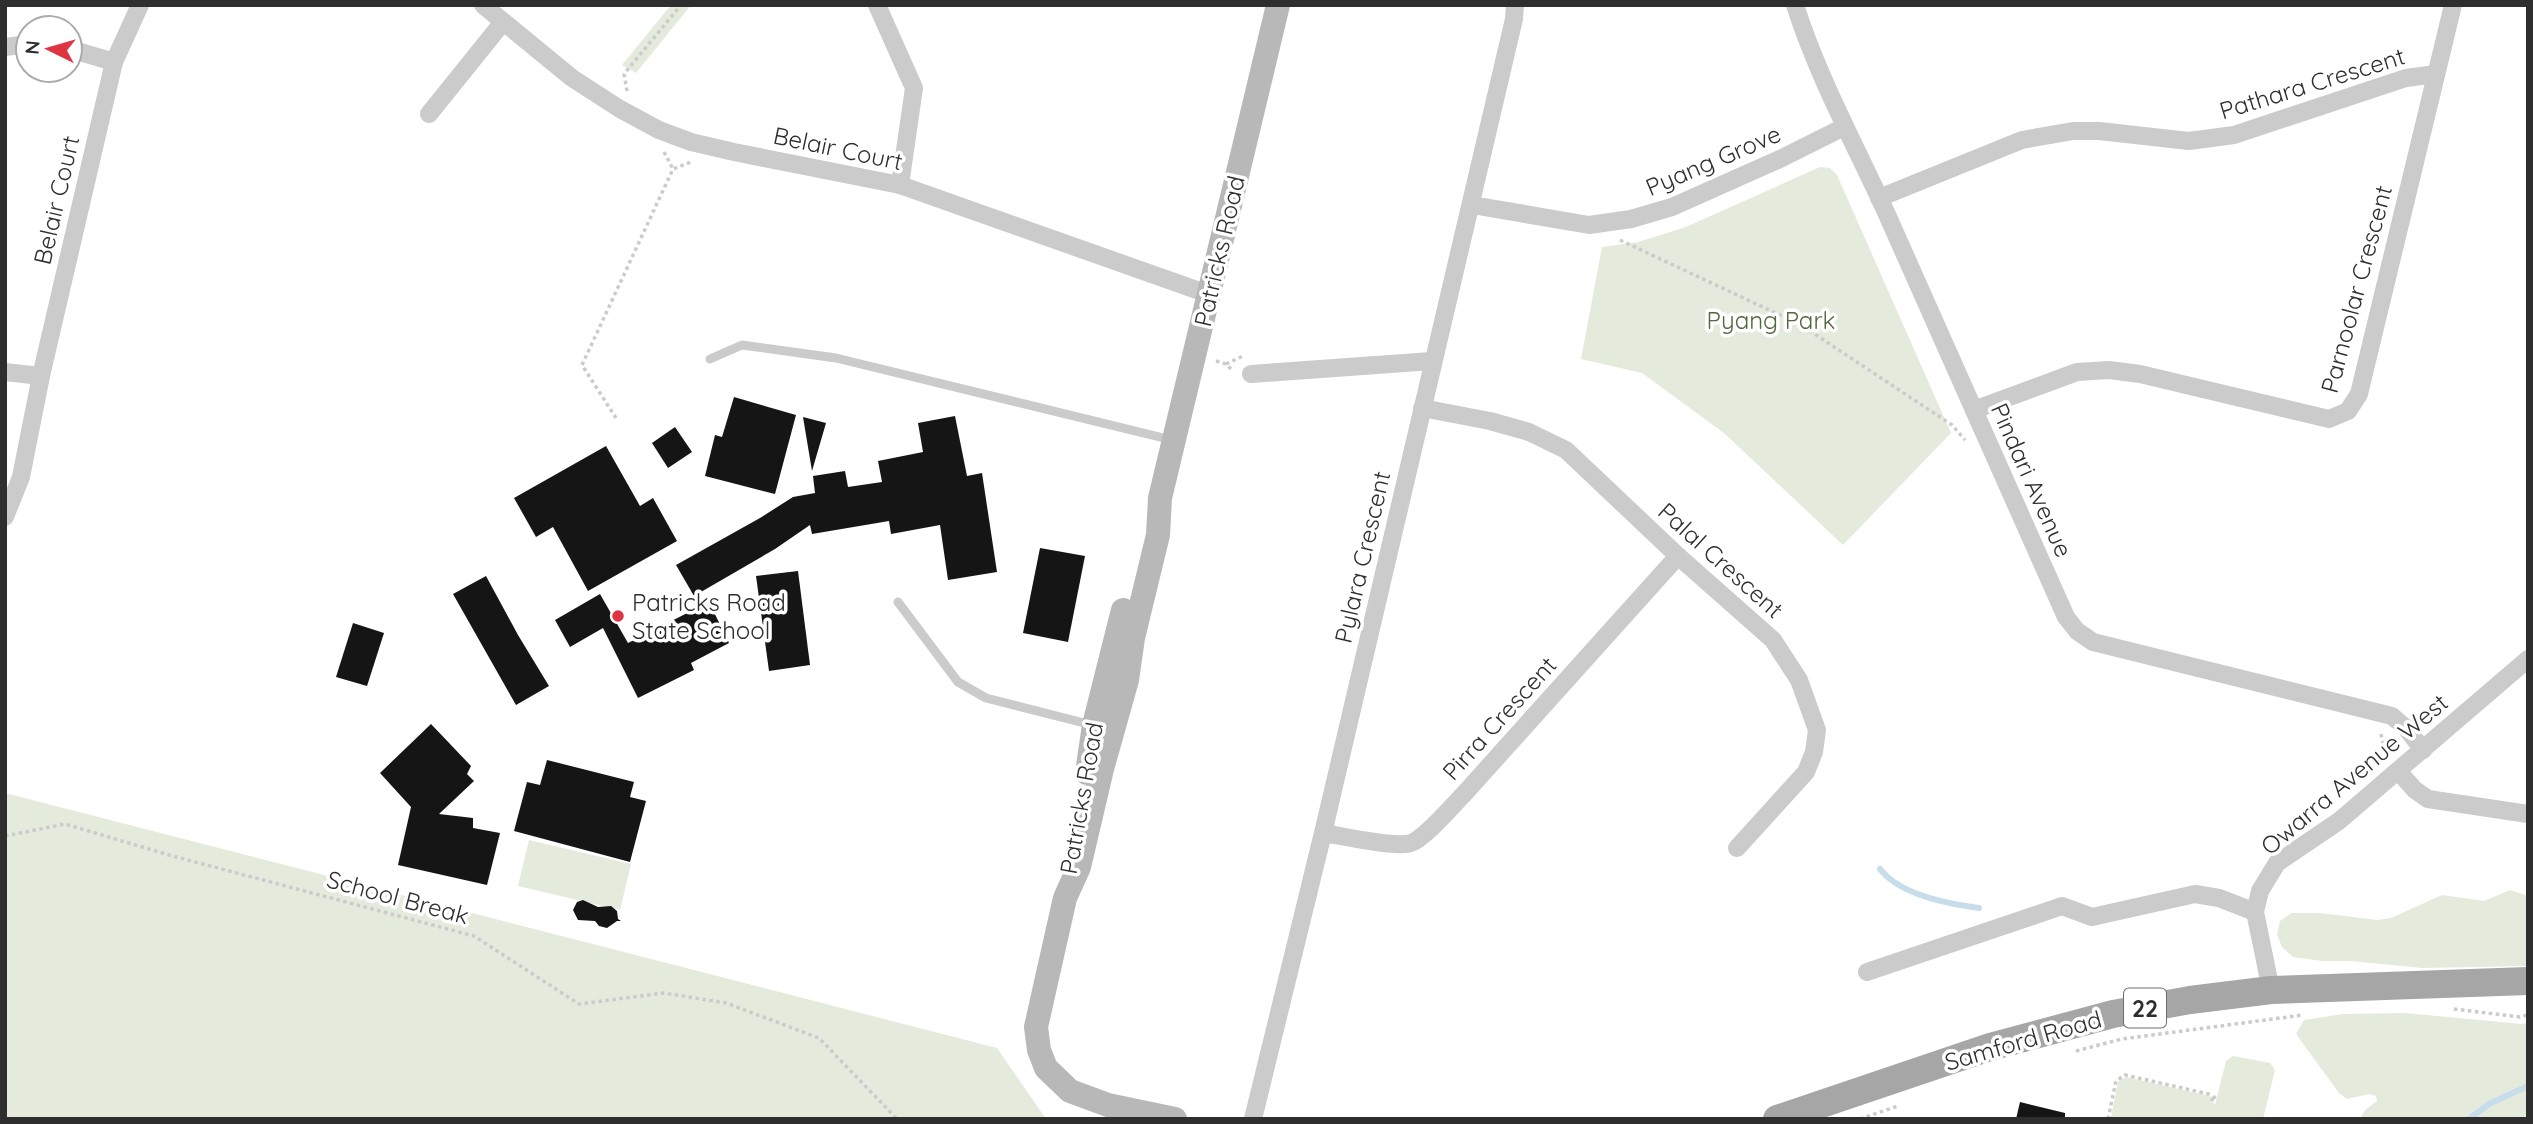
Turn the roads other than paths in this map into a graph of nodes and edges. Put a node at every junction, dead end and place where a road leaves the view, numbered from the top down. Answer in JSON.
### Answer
{"nodes":[{"id":1,"x":140,"y":5,"type":"edge"},
{"id":2,"x":483,"y":5,"type":"edge"},
{"id":3,"x":877,"y":5,"type":"edge"},
{"id":4,"x":1278,"y":5,"type":"edge"},
{"id":5,"x":1515,"y":5,"type":"edge"},
{"id":6,"x":1795,"y":5,"type":"edge"},
{"id":7,"x":2453,"y":5,"type":"edge"},
{"id":8,"x":503,"y":22,"type":"junction"},
{"id":9,"x":84,"y":53,"type":"edge"},
{"id":10,"x":114,"y":62,"type":"junction"},
{"id":11,"x":2436,"y":74,"type":"junction"},
{"id":12,"x":429,"y":114,"type":"dead end"},
{"id":13,"x":1844,"y":127,"type":"junction"},
{"id":14,"x":900,"y":185,"type":"junction"},
{"id":15,"x":1879,"y":198,"type":"junction"},
{"id":16,"x":1472,"y":205,"type":"junction"},
{"id":17,"x":1208,"y":294,"type":"junction"},
{"id":18,"x":710,"y":359,"type":"dead end"},
{"id":19,"x":1432,"y":361,"type":"junction"},
{"id":20,"x":5,"y":372,"type":"edge"},
{"id":21,"x":1251,"y":374,"type":"dead end"},
{"id":22,"x":41,"y":376,"type":"junction"},
{"id":23,"x":1422,"y":408,"type":"junction"},
{"id":24,"x":1974,"y":410,"type":"junction"},
{"id":25,"x":1174,"y":441,"type":"junction"},
{"id":26,"x":1160,"y":498,"type":"junction"},
{"id":27,"x":5,"y":517,"type":"edge"},
{"id":28,"x":1678,"y":556,"type":"junction"},
{"id":29,"x":898,"y":602,"type":"dead end"},
{"id":30,"x":2528,"y":659,"type":"edge"},
{"id":31,"x":1094,"y":725,"type":"junction"},
{"id":32,"x":2423,"y":750,"type":"junction"},
{"id":33,"x":2398,"y":771,"type":"junction"},
{"id":34,"x":2528,"y":814,"type":"edge"},
{"id":35,"x":1323,"y":833,"type":"junction"},
{"id":36,"x":1737,"y":848,"type":"dead end"},
{"id":37,"x":1065,"y":898,"type":"junction"},
{"id":38,"x":2255,"y":912,"type":"junction"},
{"id":39,"x":1867,"y":972,"type":"dead end"},
{"id":40,"x":2528,"y":981,"type":"edge"},
{"id":41,"x":2271,"y":990,"type":"junction"},
{"id":42,"x":1133,"y":1114,"type":"edge"},
{"id":43,"x":1175,"y":1119,"type":"edge"},
{"id":44,"x":1253,"y":1119,"type":"edge"},
{"id":45,"x":1777,"y":1119,"type":"edge"}],
"edges":[{"from":1,"to":10,"type":"street","name":"Belair Court"},
{"from":2,"to":8,"type":"street","name":"Belair Court"},
{"from":3,"to":14,"type":"street"},
{"from":4,"to":17,"type":"main road","name":"Patricks Road"},
{"from":5,"to":16,"type":"street","name":"Pylara Crescent"},
{"from":6,"to":13,"type":"street","name":"Pindari Avenue"},
{"from":7,"to":11,"type":"street","name":"Parnoolar Crescent"},
{"from":8,"to":12,"type":"street"},
{"from":8,"to":14,"type":"street","name":"Belair Court"},
{"from":9,"to":10,"type":"street"},
{"from":10,"to":22,"type":"street","name":"Belair Court"},
{"from":11,"to":15,"type":"street","name":"Pathara Crescent"},
{"from":11,"to":24,"type":"street","name":"Parnoolar Crescent"},
{"from":13,"to":15,"type":"street","name":"Pindari Avenue"},
{"from":13,"to":16,"type":"street","name":"Pyang Grove"},
{"from":14,"to":17,"type":"street","name":"Belair Court"},
{"from":15,"to":24,"type":"street","name":"Pindari Avenue"},
{"from":16,"to":19,"type":"street","name":"Pylara Crescent"},
{"from":17,"to":25,"type":"main road","name":"Patricks Road"},
{"from":18,"to":25,"type":"lane"},
{"from":19,"to":21,"type":"street"},
{"from":19,"to":23,"type":"street","name":"Pylara Crescent"},
{"from":20,"to":22,"type":"street"},
{"from":22,"to":27,"type":"street","name":"Belair Court"},
{"from":23,"to":28,"type":"street","name":"Palal Crescent"},
{"from":23,"to":35,"type":"street","name":"Pylara Crescent"},
{"from":24,"to":32,"type":"street","name":"Pindari Avenue"},
{"from":25,"to":26,"type":"main road","name":"Patricks Road"},
{"from":26,"to":31,"type":"main road","name":"Patricks Road"},
{"from":26,"to":37,"type":"main road","name":"Patricks Road"},
{"from":28,"to":35,"type":"street","name":"Pirra Crescent"},
{"from":28,"to":36,"type":"street","name":"Palal Crescent"},
{"from":29,"to":31,"type":"lane"},
{"from":30,"to":32,"type":"street","name":"Owarra Avenue West"},
{"from":31,"to":37,"type":"main road","name":"Patricks Road"},
{"from":32,"to":33,"type":"street","name":"Owarra Avenue West"},
{"from":33,"to":34,"type":"street"},
{"from":33,"to":38,"type":"street","name":"Owarra Avenue West"},
{"from":35,"to":44,"type":"street","name":"Pylara Crescent"},
{"from":37,"to":42,"type":"main road","name":"Patricks Road"},
{"from":38,"to":39,"type":"street"},
{"from":38,"to":41,"type":"street"},
{"from":40,"to":41,"type":"main road","name":"Samford Road","number":"22"},
{"from":41,"to":45,"type":"main road","name":"Samford Road","number":"22"},
{"from":42,"to":43,"type":"main road"}]}
